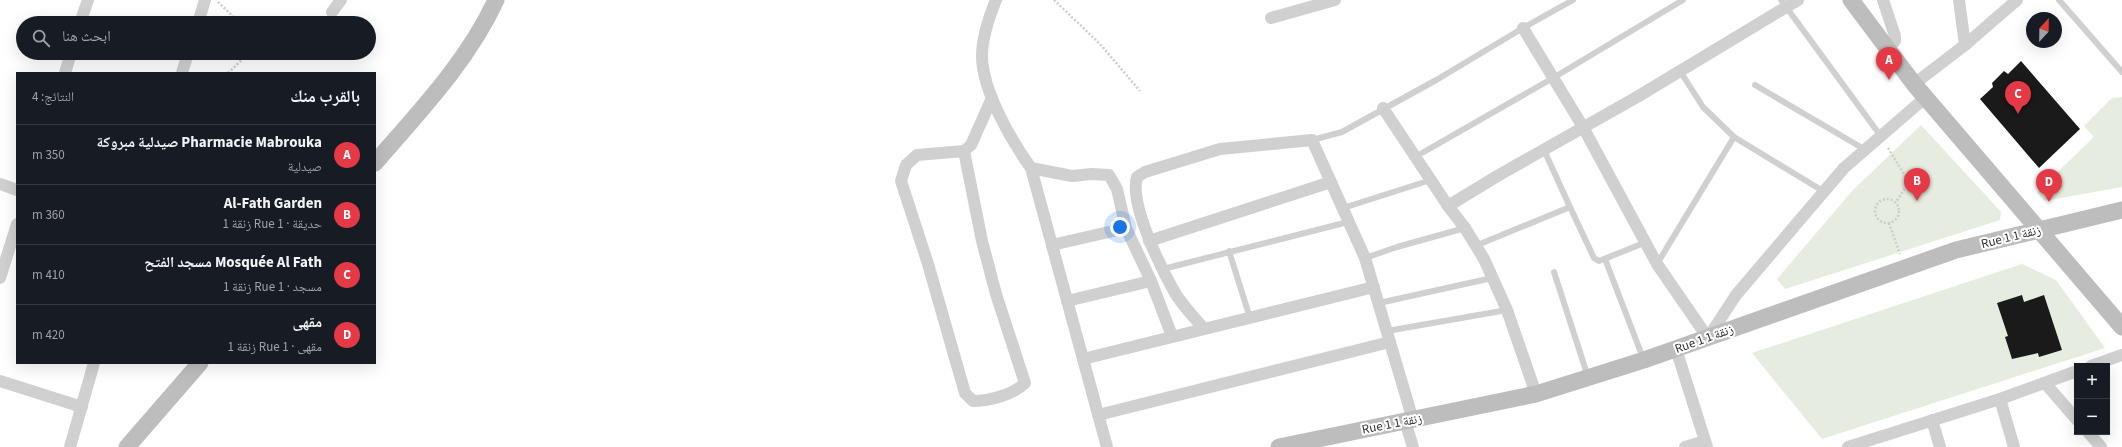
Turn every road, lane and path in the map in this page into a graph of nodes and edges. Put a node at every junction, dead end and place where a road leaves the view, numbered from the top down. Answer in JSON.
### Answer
{"nodes":[{"id":1,"x":88,"y":0,"type":"edge"},
{"id":2,"x":205,"y":0,"type":"edge"},
{"id":3,"x":216,"y":0,"type":"edge"},
{"id":4,"x":342,"y":0,"type":"edge"},
{"id":5,"x":496,"y":0,"type":"edge"},
{"id":6,"x":996,"y":0,"type":"edge"},
{"id":7,"x":1054,"y":0,"type":"edge"},
{"id":8,"x":1335,"y":0,"type":"edge"},
{"id":9,"x":1573,"y":0,"type":"edge"},
{"id":10,"x":1684,"y":0,"type":"edge"},
{"id":11,"x":1798,"y":0,"type":"edge"},
{"id":12,"x":1851,"y":0,"type":"edge"},
{"id":13,"x":1883,"y":0,"type":"edge"},
{"id":14,"x":1959,"y":0,"type":"edge"},
{"id":15,"x":2017,"y":0,"type":"edge"},
{"id":16,"x":2060,"y":0,"type":"edge"},
{"id":17,"x":1783,"y":4,"type":"edge"},
{"id":18,"x":332,"y":12,"type":"dead end"},
{"id":19,"x":82,"y":16,"type":"edge"},
{"id":20,"x":200,"y":16,"type":"edge"},
{"id":21,"x":233,"y":16,"type":"edge"},
{"id":22,"x":1271,"y":18,"type":"dead end"},
{"id":23,"x":1522,"y":28,"type":"junction"},
{"id":24,"x":1965,"y":45,"type":"junction"},
{"id":25,"x":1888,"y":49,"type":"junction"},
{"id":26,"x":69,"y":60,"type":"edge"},
{"id":27,"x":186,"y":60,"type":"edge"},
{"id":28,"x":242,"y":60,"type":"edge"},
{"id":29,"x":1680,"y":71,"type":"junction"},
{"id":30,"x":65,"y":72,"type":"edge"},
{"id":31,"x":182,"y":72,"type":"edge"},
{"id":32,"x":229,"y":72,"type":"edge"},
{"id":33,"x":2122,"y":72,"type":"edge"},
{"id":34,"x":1553,"y":78,"type":"junction"},
{"id":35,"x":1755,"y":84,"type":"dead end"},
{"id":36,"x":1914,"y":84,"type":"junction"},
{"id":37,"x":1140,"y":90,"type":"dead end"},
{"id":38,"x":1926,"y":97,"type":"junction"},
{"id":39,"x":992,"y":98,"type":"junction"},
{"id":40,"x":1383,"y":108,"type":"junction"},
{"id":41,"x":1583,"y":127,"type":"junction"},
{"id":42,"x":1880,"y":135,"type":"junction"},
{"id":43,"x":1734,"y":137,"type":"junction"},
{"id":44,"x":1312,"y":140,"type":"junction"},
{"id":45,"x":1864,"y":149,"type":"junction"},
{"id":46,"x":1544,"y":150,"type":"junction"},
{"id":47,"x":964,"y":151,"type":"junction"},
{"id":48,"x":1415,"y":156,"type":"junction"},
{"id":49,"x":376,"y":162,"type":"edge"},
{"id":50,"x":1031,"y":168,"type":"junction"},
{"id":51,"x":1431,"y":180,"type":"junction"},
{"id":52,"x":1331,"y":182,"type":"junction"},
{"id":53,"x":0,"y":184,"type":"edge"},
{"id":54,"x":16,"y":190,"type":"edge"},
{"id":55,"x":1823,"y":191,"type":"junction"},
{"id":56,"x":1896,"y":202,"type":"junction"},
{"id":57,"x":1448,"y":206,"type":"junction"},
{"id":58,"x":1570,"y":207,"type":"junction"},
{"id":59,"x":1343,"y":208,"type":"junction"},
{"id":60,"x":2122,"y":210,"type":"edge"},
{"id":61,"x":1348,"y":222,"type":"junction"},
{"id":62,"x":1890,"y":223,"type":"junction"},
{"id":63,"x":16,"y":227,"type":"edge"},
{"id":64,"x":1126,"y":228,"type":"junction"},
{"id":65,"x":1465,"y":228,"type":"junction"},
{"id":66,"x":2040,"y":230,"type":"junction"},
{"id":67,"x":1149,"y":241,"type":"junction"},
{"id":68,"x":1644,"y":243,"type":"junction"},
{"id":69,"x":1052,"y":245,"type":"junction"},
{"id":70,"x":1475,"y":246,"type":"junction"},
{"id":71,"x":1229,"y":251,"type":"junction"},
{"id":72,"x":1365,"y":258,"type":"junction"},
{"id":73,"x":1605,"y":259,"type":"junction"},
{"id":74,"x":1657,"y":264,"type":"junction"},
{"id":75,"x":1163,"y":268,"type":"junction"},
{"id":76,"x":1905,"y":268,"type":"junction"},
{"id":77,"x":1554,"y":272,"type":"dead end"},
{"id":78,"x":0,"y":278,"type":"edge"},
{"id":79,"x":1492,"y":278,"type":"junction"},
{"id":80,"x":1151,"y":282,"type":"junction"},
{"id":81,"x":1374,"y":287,"type":"junction"},
{"id":82,"x":1067,"y":301,"type":"junction"},
{"id":83,"x":1379,"y":303,"type":"junction"},
{"id":84,"x":1507,"y":310,"type":"junction"},
{"id":85,"x":1250,"y":318,"type":"junction"},
{"id":86,"x":2122,"y":327,"type":"edge"},
{"id":87,"x":1204,"y":329,"type":"junction"},
{"id":88,"x":1172,"y":336,"type":"junction"},
{"id":89,"x":1388,"y":336,"type":"junction"},
{"id":90,"x":1708,"y":338,"type":"junction"},
{"id":91,"x":1676,"y":349,"type":"junction"},
{"id":92,"x":2122,"y":355,"type":"edge"},
{"id":93,"x":1083,"y":359,"type":"junction"},
{"id":94,"x":1644,"y":360,"type":"junction"},
{"id":95,"x":2099,"y":363,"type":"edge"},
{"id":96,"x":94,"y":364,"type":"edge"},
{"id":97,"x":199,"y":364,"type":"edge"},
{"id":98,"x":2074,"y":372,"type":"edge"},
{"id":99,"x":1589,"y":378,"type":"junction"},
{"id":100,"x":0,"y":381,"type":"edge"},
{"id":101,"x":2045,"y":383,"type":"junction"},
{"id":102,"x":1536,"y":394,"type":"junction"},
{"id":103,"x":2000,"y":399,"type":"junction"},
{"id":104,"x":82,"y":407,"type":"junction"},
{"id":105,"x":1098,"y":415,"type":"junction"},
{"id":106,"x":2074,"y":417,"type":"edge"},
{"id":107,"x":1932,"y":420,"type":"junction"},
{"id":108,"x":1409,"y":421,"type":"junction"},
{"id":109,"x":2091,"y":435,"type":"edge"},
{"id":110,"x":1706,"y":444,"type":"edge"},
{"id":111,"x":1862,"y":445,"type":"edge"},
{"id":112,"x":70,"y":447,"type":"edge"},
{"id":113,"x":127,"y":447,"type":"edge"},
{"id":114,"x":1107,"y":447,"type":"edge"},
{"id":115,"x":1280,"y":447,"type":"edge"},
{"id":116,"x":1413,"y":447,"type":"edge"},
{"id":117,"x":1686,"y":447,"type":"edge"},
{"id":118,"x":1848,"y":447,"type":"edge"},
{"id":119,"x":1940,"y":447,"type":"edge"},
{"id":120,"x":2014,"y":447,"type":"edge"},
{"id":121,"x":2101,"y":447,"type":"edge"}],
"edges":[{"from":1,"to":19,"type":"street"},
{"from":2,"to":20,"type":"street"},
{"from":3,"to":21,"type":"path"},
{"from":4,"to":18,"type":"street"},
{"from":5,"to":49,"type":"street"},
{"from":6,"to":39,"type":"street"},
{"from":7,"to":37,"type":"path"},
{"from":8,"to":22,"type":"street"},
{"from":9,"to":23,"type":"lane"},
{"from":10,"to":34,"type":"lane"},
{"from":11,"to":17,"type":"street"},
{"from":12,"to":25,"type":"street"},
{"from":13,"to":25,"type":"street"},
{"from":14,"to":24,"type":"street"},
{"from":15,"to":24,"type":"street"},
{"from":16,"to":33,"type":"lane"},
{"from":17,"to":29,"type":"street"},
{"from":17,"to":42,"type":"lane"},
{"from":23,"to":34,"type":"street"},
{"from":23,"to":40,"type":"lane"},
{"from":24,"to":36,"type":"street"},
{"from":25,"to":36,"type":"street"},
{"from":26,"to":30,"type":"street"},
{"from":27,"to":31,"type":"street"},
{"from":28,"to":32,"type":"path"},
{"from":29,"to":41,"type":"street"},
{"from":29,"to":43,"type":"lane"},
{"from":34,"to":41,"type":"street"},
{"from":34,"to":48,"type":"lane"},
{"from":35,"to":45,"type":"lane"},
{"from":36,"to":38,"type":"street"},
{"from":38,"to":42,"type":"street"},
{"from":38,"to":66,"type":"street"},
{"from":39,"to":47,"type":"street"},
{"from":39,"to":50,"type":"street"},
{"from":40,"to":44,"type":"lane"},
{"from":40,"to":48,"type":"street"},
{"from":41,"to":46,"type":"street"},
{"from":41,"to":68,"type":"street"},
{"from":42,"to":45,"type":"street"},
{"from":42,"to":56,"type":"path"},
{"from":43,"to":55,"type":"lane"},
{"from":43,"to":74,"type":"lane"},
{"from":44,"to":52,"type":"street"},
{"from":44,"to":67,"type":"street"},
{"from":45,"to":55,"type":"street"},
{"from":46,"to":57,"type":"street"},
{"from":46,"to":58,"type":"lane"},
{"from":47,"to":47,"type":"street"},
{"from":48,"to":51,"type":"street"},
{"from":50,"to":64,"type":"street"},
{"from":50,"to":69,"type":"street"},
{"from":51,"to":57,"type":"street"},
{"from":51,"to":59,"type":"lane"},
{"from":52,"to":59,"type":"street"},
{"from":52,"to":67,"type":"street"},
{"from":53,"to":54,"type":"street"},
{"from":55,"to":90,"type":"street"},
{"from":56,"to":62,"type":"path"},
{"from":56,"to":62,"type":"path"},
{"from":57,"to":65,"type":"street"},
{"from":58,"to":70,"type":"lane"},
{"from":58,"to":73,"type":"lane"},
{"from":59,"to":61,"type":"street"},
{"from":60,"to":66,"type":"street","name":"Rue 1 زنقة 1"},
{"from":61,"to":71,"type":"lane"},
{"from":61,"to":72,"type":"street"},
{"from":62,"to":76,"type":"path"},
{"from":63,"to":78,"type":"street"},
{"from":64,"to":69,"type":"street"},
{"from":64,"to":80,"type":"street"},
{"from":65,"to":70,"type":"street"},
{"from":65,"to":72,"type":"lane"},
{"from":66,"to":76,"type":"street","name":"Rue 1 زنقة 1"},
{"from":66,"to":86,"type":"street"},
{"from":67,"to":75,"type":"street"},
{"from":68,"to":73,"type":"lane"},
{"from":68,"to":74,"type":"street"},
{"from":69,"to":82,"type":"street"},
{"from":70,"to":79,"type":"street"},
{"from":71,"to":75,"type":"lane"},
{"from":71,"to":85,"type":"lane"},
{"from":72,"to":81,"type":"street"},
{"from":73,"to":94,"type":"lane"},
{"from":74,"to":90,"type":"street"},
{"from":75,"to":87,"type":"street"},
{"from":76,"to":90,"type":"street","name":"Rue 1 زنقة 1"},
{"from":77,"to":99,"type":"lane"},
{"from":79,"to":83,"type":"lane"},
{"from":79,"to":84,"type":"street"},
{"from":80,"to":82,"type":"street"},
{"from":80,"to":88,"type":"street"},
{"from":81,"to":83,"type":"street"},
{"from":81,"to":85,"type":"street"},
{"from":82,"to":93,"type":"street"},
{"from":83,"to":89,"type":"street"},
{"from":84,"to":89,"type":"lane"},
{"from":84,"to":102,"type":"street"},
{"from":85,"to":87,"type":"street"},
{"from":87,"to":88,"type":"street"},
{"from":88,"to":93,"type":"street"},
{"from":89,"to":105,"type":"street"},
{"from":89,"to":108,"type":"street"},
{"from":90,"to":91,"type":"street","name":"Rue 1 زنقة 1"},
{"from":91,"to":94,"type":"street","name":"Rue 1 زنقة 1"},
{"from":91,"to":110,"type":"street"},
{"from":92,"to":95,"type":"street"},
{"from":93,"to":105,"type":"street"},
{"from":94,"to":99,"type":"street","name":"Rue 1 زنقة 1"},
{"from":96,"to":104,"type":"street"},
{"from":97,"to":113,"type":"street"},
{"from":98,"to":101,"type":"street"},
{"from":99,"to":102,"type":"street","name":"Rue 1 زنقة 1"},
{"from":100,"to":104,"type":"street"},
{"from":101,"to":103,"type":"street"},
{"from":101,"to":106,"type":"street"},
{"from":102,"to":108,"type":"street","name":"Rue 1 زنقة 1"},
{"from":103,"to":107,"type":"street"},
{"from":103,"to":120,"type":"street"},
{"from":104,"to":112,"type":"street"},
{"from":105,"to":114,"type":"street"},
{"from":107,"to":111,"type":"street"},
{"from":107,"to":119,"type":"street"},
{"from":108,"to":115,"type":"street","name":"Rue 1 زنقة 1"},
{"from":108,"to":116,"type":"street"},
{"from":109,"to":121,"type":"street"},
{"from":110,"to":117,"type":"street"},
{"from":111,"to":118,"type":"street"}]}
